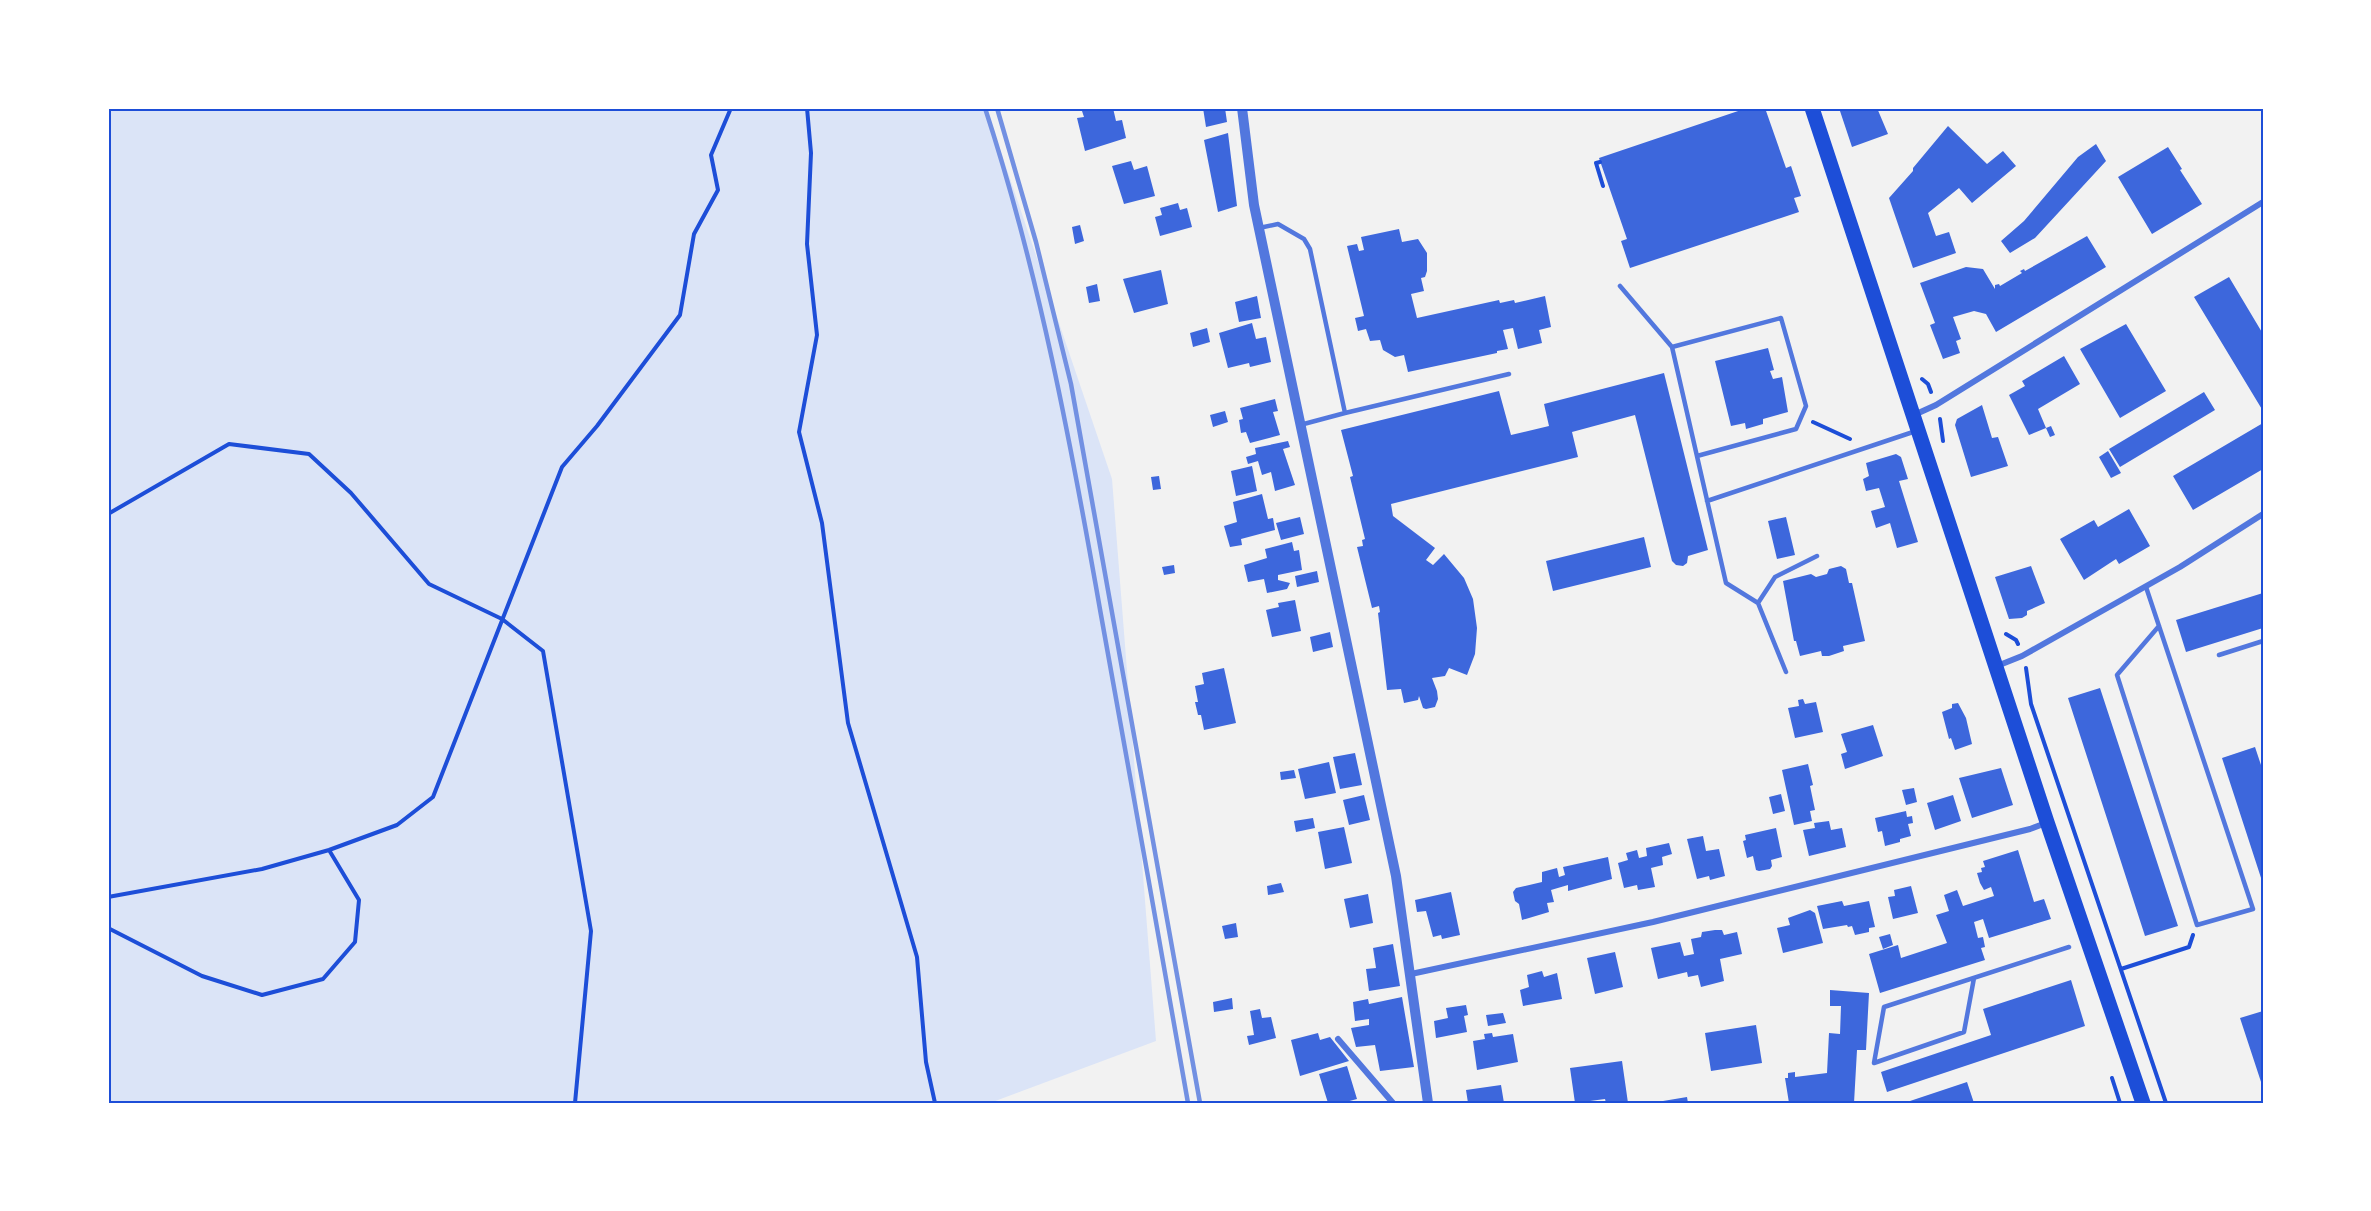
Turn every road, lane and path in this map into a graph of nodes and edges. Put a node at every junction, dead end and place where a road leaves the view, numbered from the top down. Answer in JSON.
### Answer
{"nodes":[{"id":1,"x":731,"y":108,"type":"edge"},
{"id":2,"x":807,"y":108,"type":"edge"},
{"id":3,"x":1242,"y":108,"type":"edge"},
{"id":4,"x":1812,"y":108,"type":"edge"},
{"id":5,"x":1600,"y":162,"type":"dead end"},
{"id":6,"x":1603,"y":186,"type":"dead end"},
{"id":7,"x":2263,"y":202,"type":"edge"},
{"id":8,"x":1258,"y":228,"type":"junction"},
{"id":9,"x":1620,"y":286,"type":"dead end"},
{"id":10,"x":1671,"y":347,"type":"junction"},
{"id":11,"x":1509,"y":374,"type":"dead end"},
{"id":12,"x":1345,"y":413,"type":"junction"},
{"id":13,"x":1914,"y":415,"type":"junction"},
{"id":14,"x":1801,"y":417,"type":"junction"},
{"id":15,"x":1300,"y":425,"type":"junction"},
{"id":16,"x":1919,"y":430,"type":"junction"},
{"id":17,"x":1865,"y":449,"type":"junction"},
{"id":18,"x":1697,"y":456,"type":"junction"},
{"id":19,"x":1707,"y":501,"type":"junction"},
{"id":20,"x":108,"y":514,"type":"edge"},
{"id":21,"x":2263,"y":514,"type":"edge"},
{"id":22,"x":1817,"y":556,"type":"dead end"},
{"id":23,"x":2146,"y":587,"type":"junction"},
{"id":24,"x":1758,"y":603,"type":"junction"},
{"id":25,"x":502,"y":619,"type":"junction"},
{"id":26,"x":2159,"y":626,"type":"junction"},
{"id":27,"x":2263,"y":640,"type":"edge"},
{"id":28,"x":2219,"y":655,"type":"dead end"},
{"id":29,"x":1997,"y":666,"type":"junction"},
{"id":30,"x":1786,"y":672,"type":"dead end"},
{"id":31,"x":2028,"y":672,"type":"dead end"},
{"id":32,"x":2048,"y":822,"type":"junction"},
{"id":33,"x":329,"y":850,"type":"junction"},
{"id":34,"x":108,"y":897,"type":"edge"},
{"id":35,"x":2197,"y":925,"type":"junction"},
{"id":36,"x":108,"y":928,"type":"edge"},
{"id":37,"x":2069,"y":947,"type":"dead end"},
{"id":38,"x":2121,"y":969,"type":"junction"},
{"id":39,"x":1411,"y":974,"type":"junction"},
{"id":40,"x":1974,"y":978,"type":"junction"},
{"id":41,"x":1338,"y":1038,"type":"dead end"},
{"id":42,"x":575,"y":1103,"type":"edge"},
{"id":43,"x":935,"y":1103,"type":"edge"},
{"id":44,"x":1393,"y":1103,"type":"edge"},
{"id":45,"x":1428,"y":1103,"type":"edge"},
{"id":46,"x":2143,"y":1103,"type":"edge"},
{"id":47,"x":2166,"y":1103,"type":"edge"}],
"edges":[{"from":1,"to":25,"type":"path"},
{"from":2,"to":43,"type":"path"},
{"from":3,"to":8,"type":"street"},
{"from":4,"to":13,"type":"main road"},
{"from":5,"to":6,"type":"path"},
{"from":7,"to":13,"type":"street"},
{"from":8,"to":12,"type":"lane"},
{"from":8,"to":15,"type":"street"},
{"from":9,"to":10,"type":"lane"},
{"from":10,"to":14,"type":"lane"},
{"from":10,"to":18,"type":"lane"},
{"from":11,"to":12,"type":"lane"},
{"from":12,"to":15,"type":"lane"},
{"from":13,"to":16,"type":"main road"},
{"from":14,"to":17,"type":"path"},
{"from":14,"to":18,"type":"lane"},
{"from":15,"to":39,"type":"street"},
{"from":16,"to":17,"type":"lane"},
{"from":16,"to":29,"type":"main road"},
{"from":17,"to":19,"type":"lane"},
{"from":18,"to":19,"type":"lane"},
{"from":19,"to":24,"type":"lane"},
{"from":20,"to":25,"type":"path"},
{"from":21,"to":23,"type":"street"},
{"from":22,"to":24,"type":"lane"},
{"from":23,"to":26,"type":"lane"},
{"from":23,"to":29,"type":"street"},
{"from":24,"to":30,"type":"lane"},
{"from":25,"to":33,"type":"path"},
{"from":25,"to":42,"type":"path"},
{"from":26,"to":35,"type":"lane"},
{"from":26,"to":35,"type":"lane"},
{"from":27,"to":28,"type":"lane"},
{"from":29,"to":32,"type":"main road"},
{"from":31,"to":38,"type":"path"},
{"from":32,"to":39,"type":"street"},
{"from":32,"to":46,"type":"main road"},
{"from":33,"to":34,"type":"path"},
{"from":33,"to":36,"type":"path"},
{"from":35,"to":38,"type":"path"},
{"from":37,"to":40,"type":"lane"},
{"from":38,"to":47,"type":"path"},
{"from":39,"to":45,"type":"street"},
{"from":40,"to":40,"type":"lane"},
{"from":41,"to":44,"type":"street"}]}
